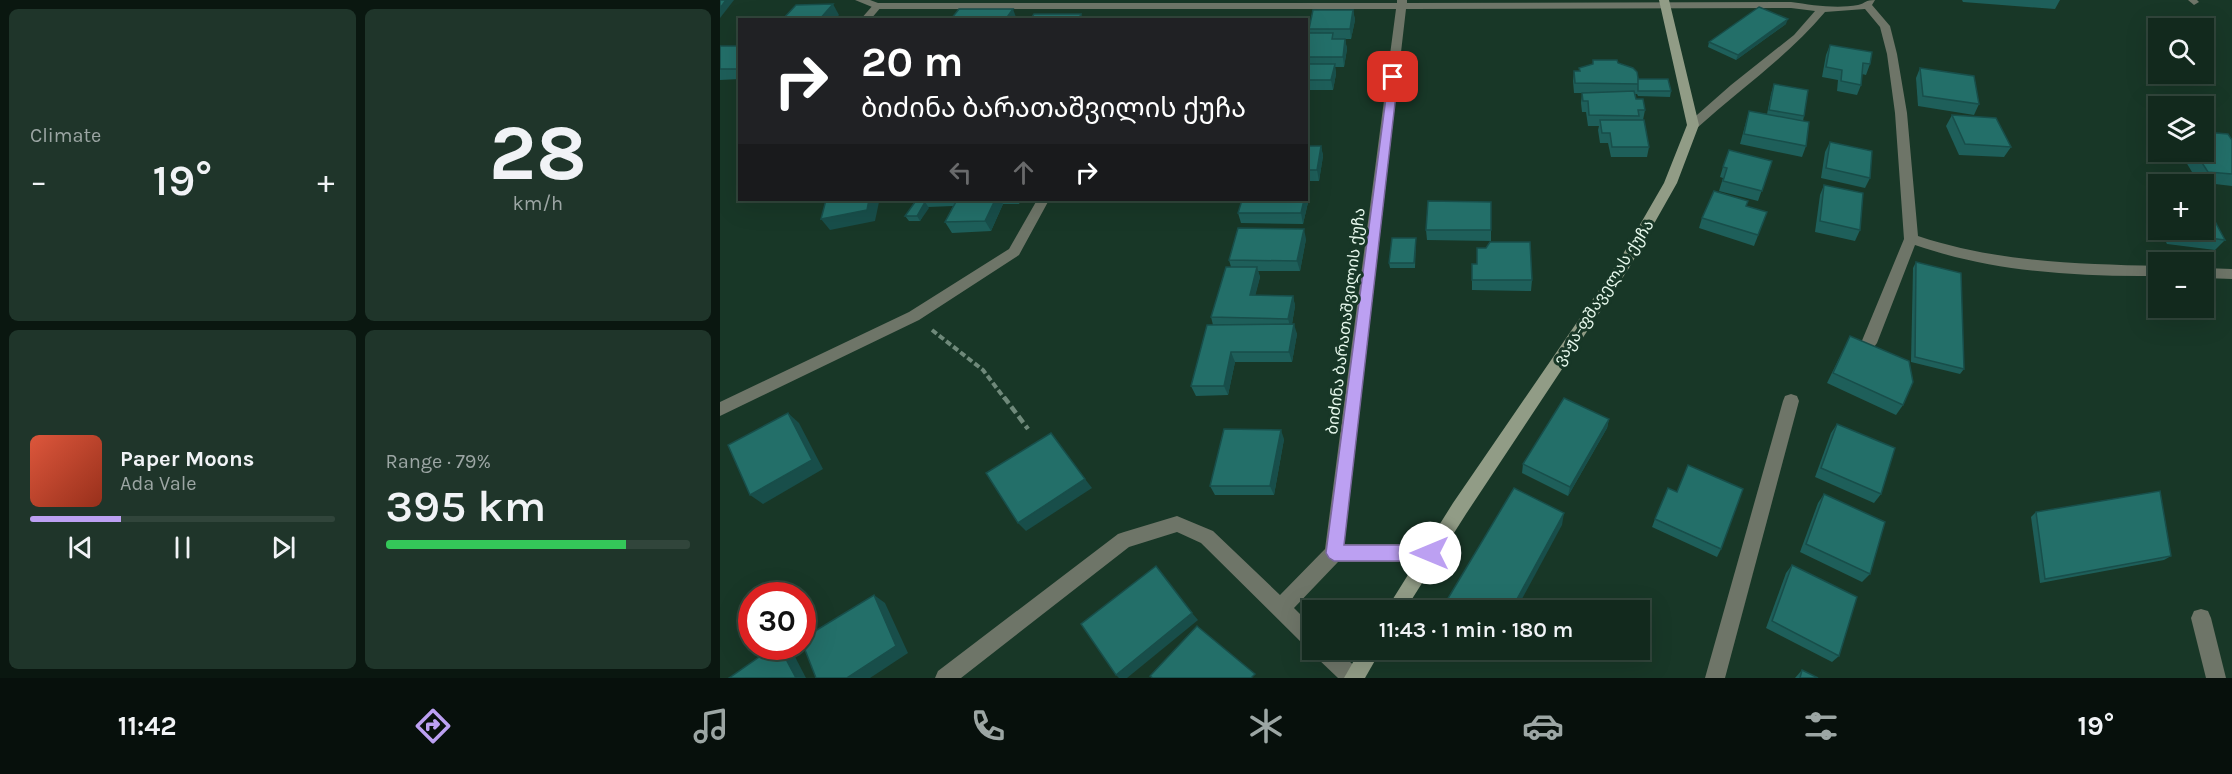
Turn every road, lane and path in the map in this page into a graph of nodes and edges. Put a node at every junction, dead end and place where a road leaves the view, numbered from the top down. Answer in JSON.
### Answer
{"nodes":[{"id":1,"x":860,"y":0,"type":"edge"},
{"id":2,"x":880,"y":3,"type":"edge"},
{"id":3,"x":1402,"y":3,"type":"edge"},
{"id":4,"x":1665,"y":3,"type":"edge"},
{"id":5,"x":1869,"y":3,"type":"edge"},
{"id":6,"x":1137,"y":4,"type":"edge"},
{"id":7,"x":1822,"y":9,"type":"junction"},
{"id":8,"x":866,"y":18,"type":"edge"},
{"id":9,"x":1131,"y":18,"type":"edge"},
{"id":10,"x":1694,"y":125,"type":"junction"},
{"id":11,"x":1042,"y":201,"type":"edge"},
{"id":12,"x":1911,"y":239,"type":"junction"},
{"id":13,"x":2148,"y":271,"type":"edge"},
{"id":14,"x":2214,"y":273,"type":"edge"},
{"id":15,"x":2232,"y":274,"type":"edge"},
{"id":16,"x":914,"y":316,"type":"junction"},
{"id":17,"x":1869,"y":343,"type":"edge"},
{"id":18,"x":1791,"y":401,"type":"dead end"},
{"id":19,"x":720,"y":409,"type":"edge"},
{"id":20,"x":1028,"y":429,"type":"dead end"},
{"id":21,"x":1334,"y":553,"type":"junction"},
{"id":22,"x":1430,"y":553,"type":"junction"},
{"id":23,"x":1401,"y":600,"type":"edge"},
{"id":24,"x":1281,"y":608,"type":"junction"},
{"id":25,"x":2201,"y":618,"type":"dead end"},
{"id":26,"x":1302,"y":629,"type":"edge"},
{"id":27,"x":1334,"y":660,"type":"edge"},
{"id":28,"x":1365,"y":660,"type":"edge"},
{"id":29,"x":945,"y":678,"type":"edge"},
{"id":30,"x":1353,"y":678,"type":"edge"},
{"id":31,"x":1715,"y":678,"type":"edge"},
{"id":32,"x":2216,"y":678,"type":"edge"}],
"edges":[{"from":1,"to":2,"type":"street"},
{"from":2,"to":6,"type":"street"},
{"from":2,"to":8,"type":"lane"},
{"from":3,"to":4,"type":"street"},
{"from":3,"to":6,"type":"street"},
{"from":3,"to":21,"type":"street","name":"ბიძინა ბარათაშვილის ქუჩა"},
{"from":4,"to":7,"type":"street"},
{"from":4,"to":10,"type":"street"},
{"from":5,"to":7,"type":"street"},
{"from":5,"to":12,"type":"street"},
{"from":6,"to":9,"type":"street"},
{"from":7,"to":10,"type":"street","name":"ვაჟა-ფშაველას ქუჩა"},
{"from":10,"to":22,"type":"street","name":"ვაჟა-ფშაველას ქუჩა"},
{"from":11,"to":16,"type":"street"},
{"from":12,"to":13,"type":"street"},
{"from":12,"to":17,"type":"street"},
{"from":14,"to":15,"type":"street"},
{"from":16,"to":19,"type":"street"},
{"from":16,"to":20,"type":"path"},
{"from":18,"to":31,"type":"street"},
{"from":21,"to":22,"type":"street"},
{"from":21,"to":24,"type":"street"},
{"from":22,"to":23,"type":"street","name":"ვაჟა-ფშაველას ქუჩა"},
{"from":24,"to":26,"type":"street"},
{"from":24,"to":29,"type":"street"},
{"from":25,"to":32,"type":"street"},
{"from":27,"to":30,"type":"street"},
{"from":28,"to":30,"type":"street"}]}
